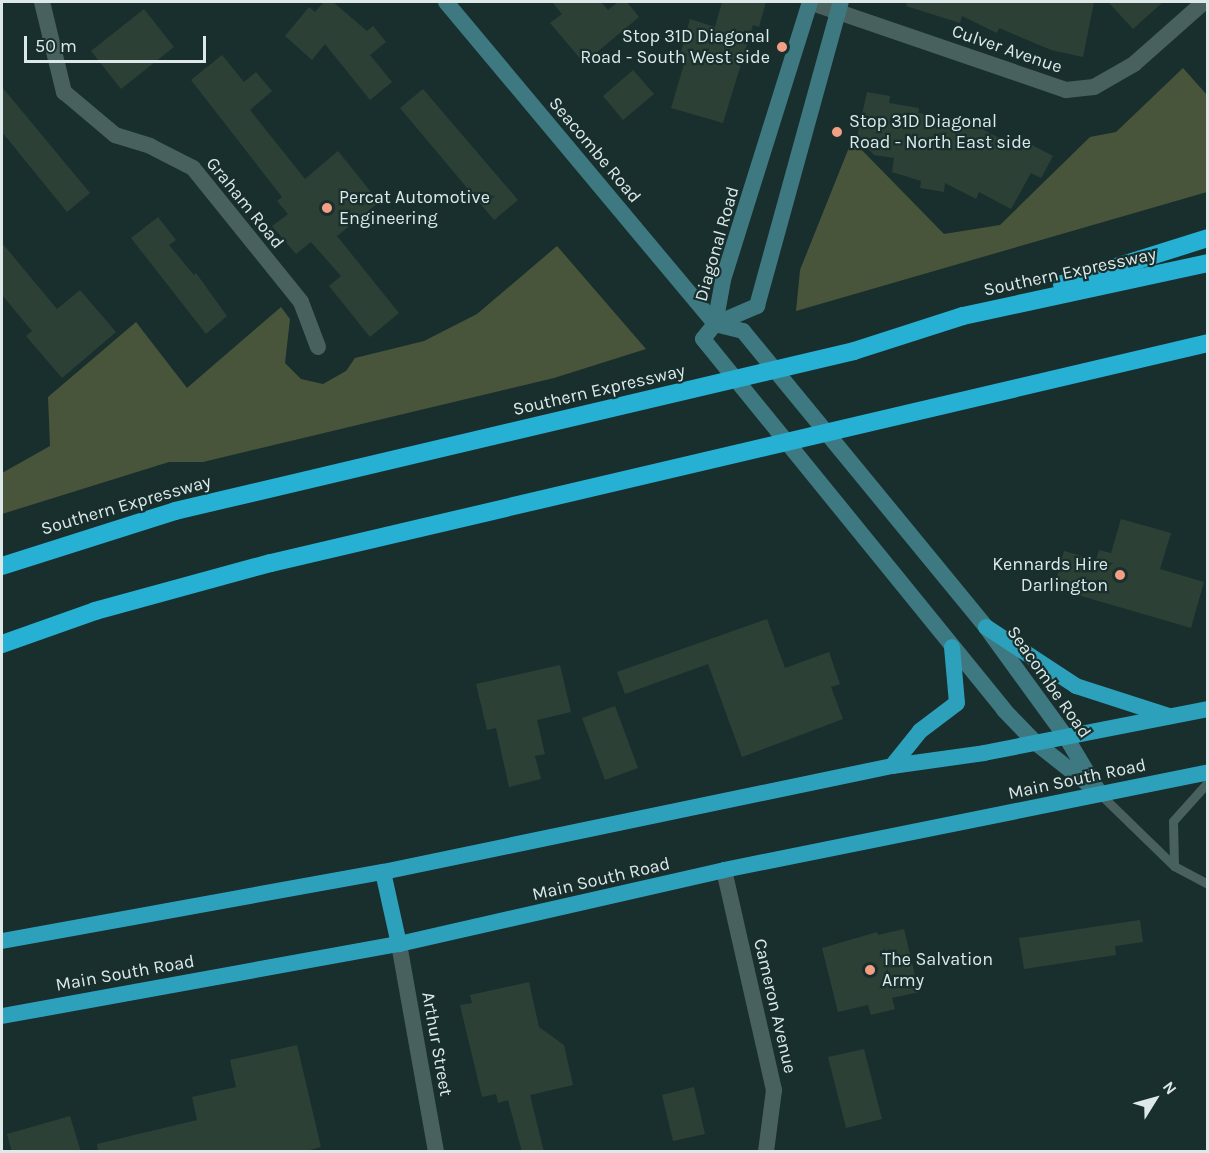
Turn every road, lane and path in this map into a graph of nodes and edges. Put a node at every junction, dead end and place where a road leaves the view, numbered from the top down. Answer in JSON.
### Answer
{"nodes":[{"id":1,"x":42,"y":2,"type":"edge"},
{"id":2,"x":446,"y":2,"type":"edge"},
{"id":3,"x":809,"y":2,"type":"edge"},
{"id":4,"x":1204,"y":2,"type":"edge"},
{"id":5,"x":839,"y":7,"type":"edge"},
{"id":6,"x":1208,"y":238,"type":"edge"},
{"id":7,"x":1208,"y":263,"type":"edge"},
{"id":8,"x":963,"y":316,"type":"junction"},
{"id":9,"x":715,"y":324,"type":"junction"},
{"id":10,"x":1208,"y":343,"type":"edge"},
{"id":11,"x":318,"y":347,"type":"dead end"},
{"id":12,"x":2,"y":566,"type":"edge"},
{"id":13,"x":986,"y":627,"type":"junction"},
{"id":14,"x":2,"y":645,"type":"edge"},
{"id":15,"x":952,"y":647,"type":"junction"},
{"id":16,"x":1208,"y":709,"type":"edge"},
{"id":17,"x":1169,"y":716,"type":"junction"},
{"id":18,"x":1066,"y":737,"type":"junction"},
{"id":19,"x":1035,"y":743,"type":"junction"},
{"id":20,"x":892,"y":766,"type":"junction"},
{"id":21,"x":1208,"y":772,"type":"edge"},
{"id":22,"x":1208,"y":782,"type":"edge"},
{"id":23,"x":1100,"y":794,"type":"junction"},
{"id":24,"x":1174,"y":866,"type":"junction"},
{"id":25,"x":724,"y":870,"type":"junction"},
{"id":26,"x":383,"y":872,"type":"junction"},
{"id":27,"x":1208,"y":884,"type":"edge"},
{"id":28,"x":2,"y":941,"type":"edge"},
{"id":29,"x":399,"y":944,"type":"junction"},
{"id":30,"x":2,"y":1016,"type":"edge"},
{"id":31,"x":436,"y":1152,"type":"edge"},
{"id":32,"x":766,"y":1152,"type":"edge"}],
"edges":[{"from":1,"to":11,"type":"street","name":"Graham Road"},
{"from":2,"to":9,"type":"main road","name":"Seacombe Road"},
{"from":3,"to":5,"type":"street","name":"Culver Avenue"},
{"from":3,"to":9,"type":"main road","name":"Diagonal Road"},
{"from":4,"to":5,"type":"street","name":"Culver Avenue"},
{"from":5,"to":9,"type":"main road","name":"Diagonal Road"},
{"from":6,"to":8,"type":"highway"},
{"from":7,"to":8,"type":"highway","name":"Southern Expressway"},
{"from":8,"to":12,"type":"highway","name":"Southern Expressway"},
{"from":9,"to":13,"type":"main road","name":"Seacombe Road"},
{"from":9,"to":15,"type":"main road","name":"Seacombe Road"},
{"from":10,"to":14,"type":"highway"},
{"from":13,"to":17,"type":"highway"},
{"from":13,"to":18,"type":"main road","name":"Seacombe Road"},
{"from":15,"to":19,"type":"main road","name":"Seacombe Road"},
{"from":15,"to":20,"type":"highway"},
{"from":16,"to":17,"type":"highway"},
{"from":17,"to":18,"type":"highway"},
{"from":18,"to":19,"type":"highway"},
{"from":18,"to":23,"type":"main road","name":"Seacombe Road"},
{"from":19,"to":20,"type":"highway"},
{"from":19,"to":23,"type":"main road","name":"Seacombe Road"},
{"from":20,"to":26,"type":"highway"},
{"from":21,"to":23,"type":"highway","name":"Main South Road"},
{"from":22,"to":24,"type":"lane"},
{"from":23,"to":24,"type":"lane"},
{"from":23,"to":25,"type":"highway","name":"Main South Road"},
{"from":24,"to":27,"type":"lane"},
{"from":25,"to":29,"type":"highway","name":"Main South Road"},
{"from":25,"to":32,"type":"street","name":"Cameron Avenue"},
{"from":26,"to":28,"type":"highway"},
{"from":26,"to":29,"type":"highway"},
{"from":29,"to":30,"type":"highway","name":"Main South Road"},
{"from":29,"to":31,"type":"street","name":"Arthur Street"}]}
